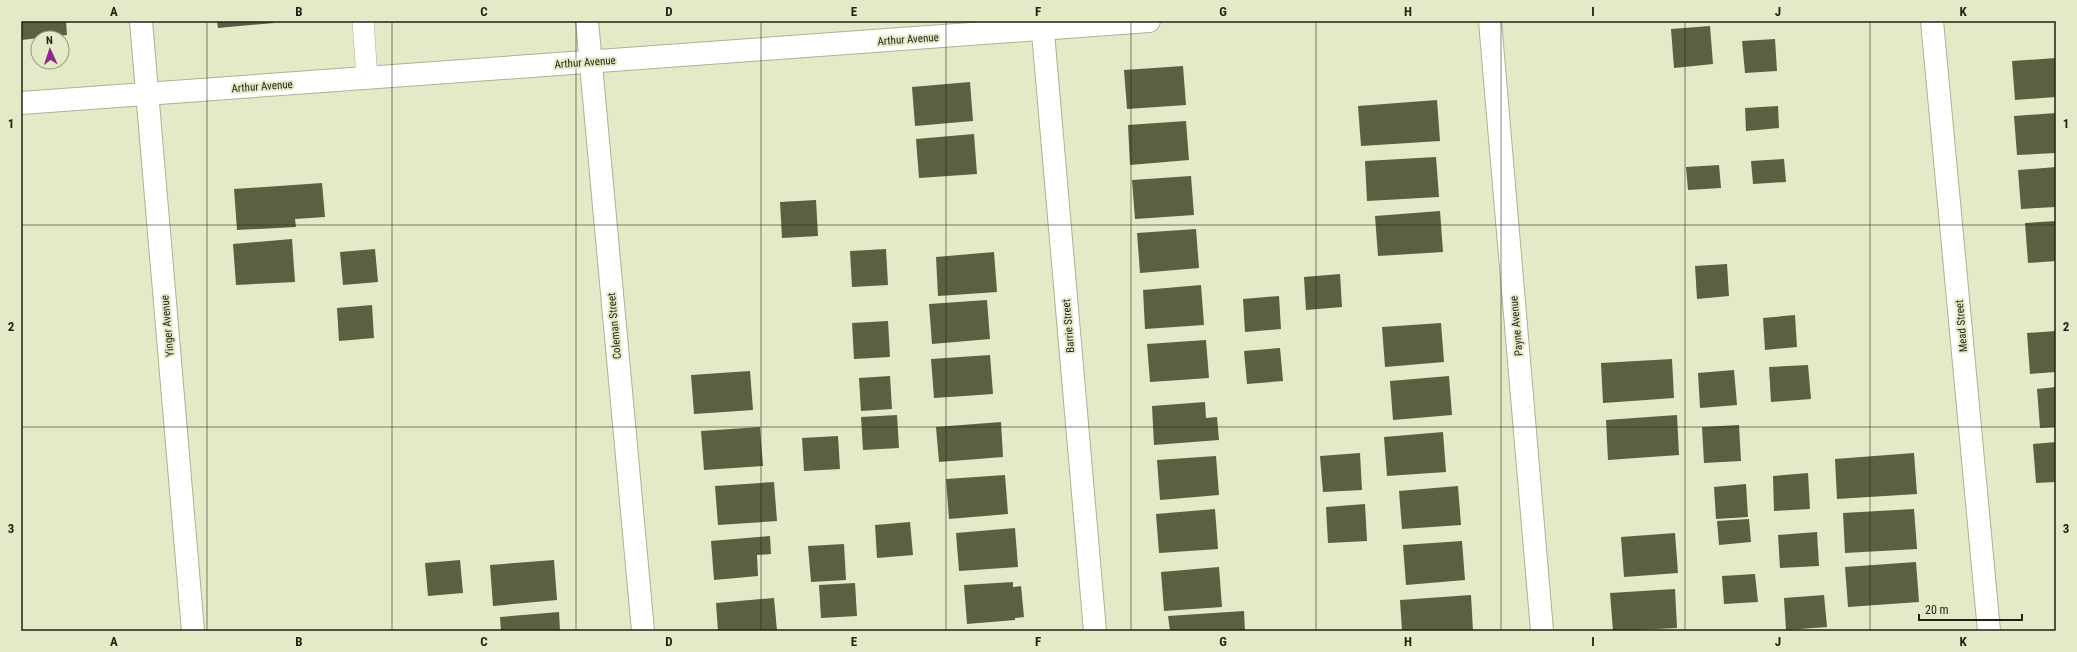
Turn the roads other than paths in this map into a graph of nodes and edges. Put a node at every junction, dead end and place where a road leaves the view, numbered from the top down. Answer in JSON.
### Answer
{"nodes":[{"id":1,"x":141,"y":21,"type":"edge"},
{"id":2,"x":363,"y":21,"type":"edge"},
{"id":3,"x":587,"y":21,"type":"edge"},
{"id":4,"x":1149,"y":21,"type":"edge"},
{"id":5,"x":1490,"y":21,"type":"edge"},
{"id":6,"x":1932,"y":21,"type":"edge"},
{"id":7,"x":1042,"y":25,"type":"edge"},
{"id":8,"x":590,"y":62,"type":"junction"},
{"id":9,"x":367,"y":78,"type":"junction"},
{"id":10,"x":148,"y":94,"type":"junction"},
{"id":11,"x":21,"y":103,"type":"edge"},
{"id":12,"x":193,"y":631,"type":"edge"},
{"id":13,"x":642,"y":631,"type":"edge"},
{"id":14,"x":1095,"y":631,"type":"edge"},
{"id":15,"x":1542,"y":631,"type":"edge"},
{"id":16,"x":1990,"y":631,"type":"edge"}],
"edges":[{"from":1,"to":10,"type":"street","name":"Yinger Avenue"},
{"from":2,"to":9,"type":"lane"},
{"from":3,"to":8,"type":"street","name":"Coleman Street"},
{"from":4,"to":7,"type":"street","name":"Arthur Avenue"},
{"from":5,"to":15,"type":"street","name":"Payne Avenue"},
{"from":6,"to":16,"type":"street","name":"Mead Street"},
{"from":7,"to":8,"type":"street","name":"Arthur Avenue"},
{"from":7,"to":14,"type":"street","name":"Barrie Street"},
{"from":8,"to":9,"type":"street","name":"Arthur Avenue"},
{"from":8,"to":13,"type":"street","name":"Coleman Street"},
{"from":9,"to":10,"type":"street","name":"Arthur Avenue"},
{"from":10,"to":11,"type":"street","name":"Arthur Avenue"},
{"from":10,"to":12,"type":"street","name":"Yinger Avenue"}]}
